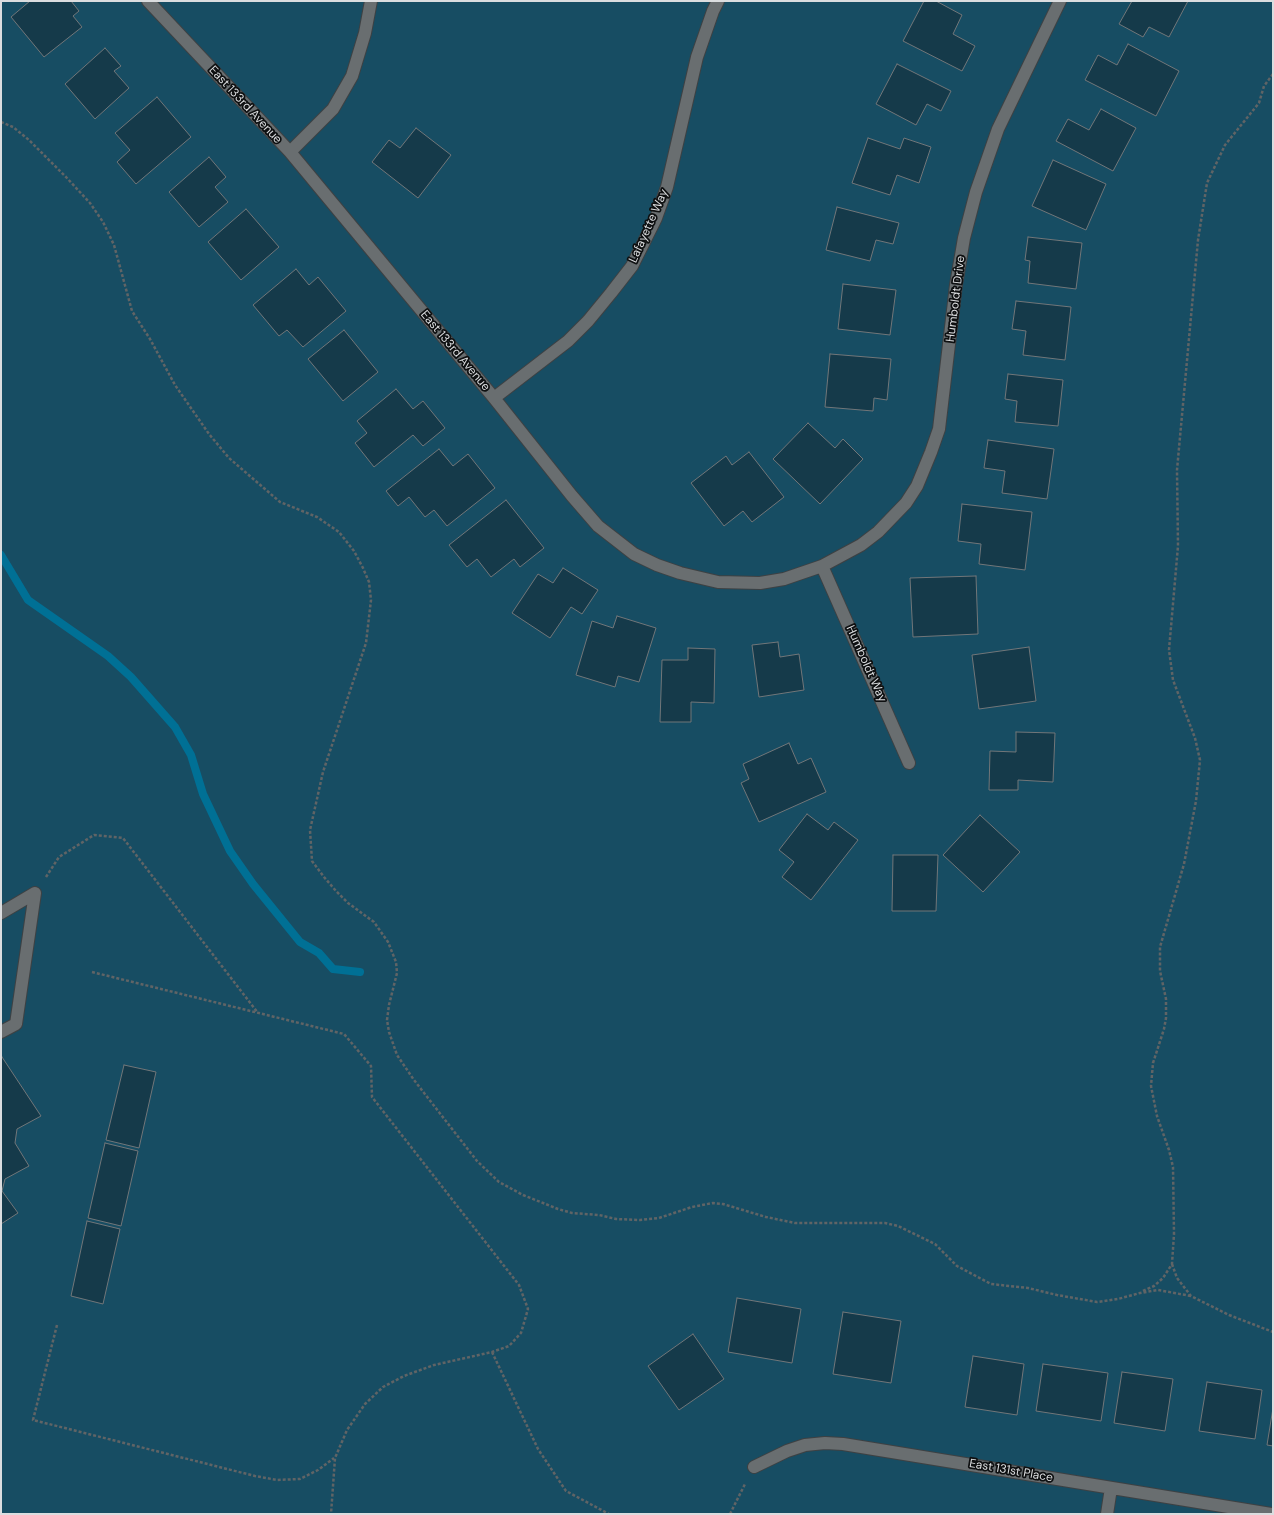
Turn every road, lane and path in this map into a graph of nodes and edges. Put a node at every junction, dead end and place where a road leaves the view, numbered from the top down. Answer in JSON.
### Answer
{"nodes":[{"id":1,"x":148,"y":1,"type":"edge"},
{"id":2,"x":371,"y":1,"type":"edge"},
{"id":3,"x":718,"y":1,"type":"edge"},
{"id":4,"x":1060,"y":1,"type":"edge"},
{"id":5,"x":1273,"y":74,"type":"edge"},
{"id":6,"x":1,"y":122,"type":"edge"},
{"id":7,"x":290,"y":152,"type":"junction"},
{"id":8,"x":494,"y":398,"type":"junction"},
{"id":9,"x":822,"y":566,"type":"junction"},
{"id":10,"x":909,"y":763,"type":"dead end"},
{"id":11,"x":36,"y":893,"type":"junction"},
{"id":12,"x":1,"y":913,"type":"edge"},
{"id":13,"x":92,"y":972,"type":"dead end"},
{"id":14,"x":258,"y":1013,"type":"junction"},
{"id":15,"x":1,"y":1032,"type":"edge"},
{"id":16,"x":1172,"y":1264,"type":"junction"},
{"id":17,"x":1140,"y":1293,"type":"junction"},
{"id":18,"x":1191,"y":1296,"type":"junction"},
{"id":19,"x":57,"y":1325,"type":"dead end"},
{"id":20,"x":1273,"y":1332,"type":"edge"},
{"id":21,"x":492,"y":1352,"type":"junction"},
{"id":22,"x":335,"y":1458,"type":"junction"},
{"id":23,"x":754,"y":1467,"type":"joint"},
{"id":24,"x":1111,"y":1488,"type":"junction"},
{"id":25,"x":331,"y":1514,"type":"edge"},
{"id":26,"x":609,"y":1514,"type":"edge"},
{"id":27,"x":730,"y":1514,"type":"edge"},
{"id":28,"x":1107,"y":1514,"type":"edge"},
{"id":29,"x":1271,"y":1514,"type":"edge"}],
"edges":[{"from":1,"to":7,"type":"street","name":"East 133rd Avenue"},
{"from":2,"to":7,"type":"street"},
{"from":3,"to":8,"type":"street","name":"Lafayette Way"},
{"from":4,"to":9,"type":"street","name":"Humboldt Drive"},
{"from":5,"to":16,"type":"path"},
{"from":6,"to":17,"type":"path"},
{"from":7,"to":8,"type":"street","name":"East 133rd Avenue"},
{"from":8,"to":9,"type":"street","name":"East 133rd Avenue"},
{"from":9,"to":10,"type":"street","name":"Humboldt Way"},
{"from":11,"to":12,"type":"street"},
{"from":11,"to":14,"type":"path"},
{"from":11,"to":15,"type":"street"},
{"from":13,"to":14,"type":"path"},
{"from":14,"to":21,"type":"path"},
{"from":16,"to":17,"type":"path"},
{"from":16,"to":18,"type":"path"},
{"from":17,"to":18,"type":"path"},
{"from":18,"to":20,"type":"path"},
{"from":19,"to":22,"type":"path"},
{"from":21,"to":22,"type":"path"},
{"from":21,"to":26,"type":"path"},
{"from":22,"to":25,"type":"path"},
{"from":23,"to":24,"type":"street","name":"East 131st Place"},
{"from":23,"to":27,"type":"path"},
{"from":24,"to":28,"type":"street"},
{"from":24,"to":29,"type":"street","name":"East 131st Place"}]}
